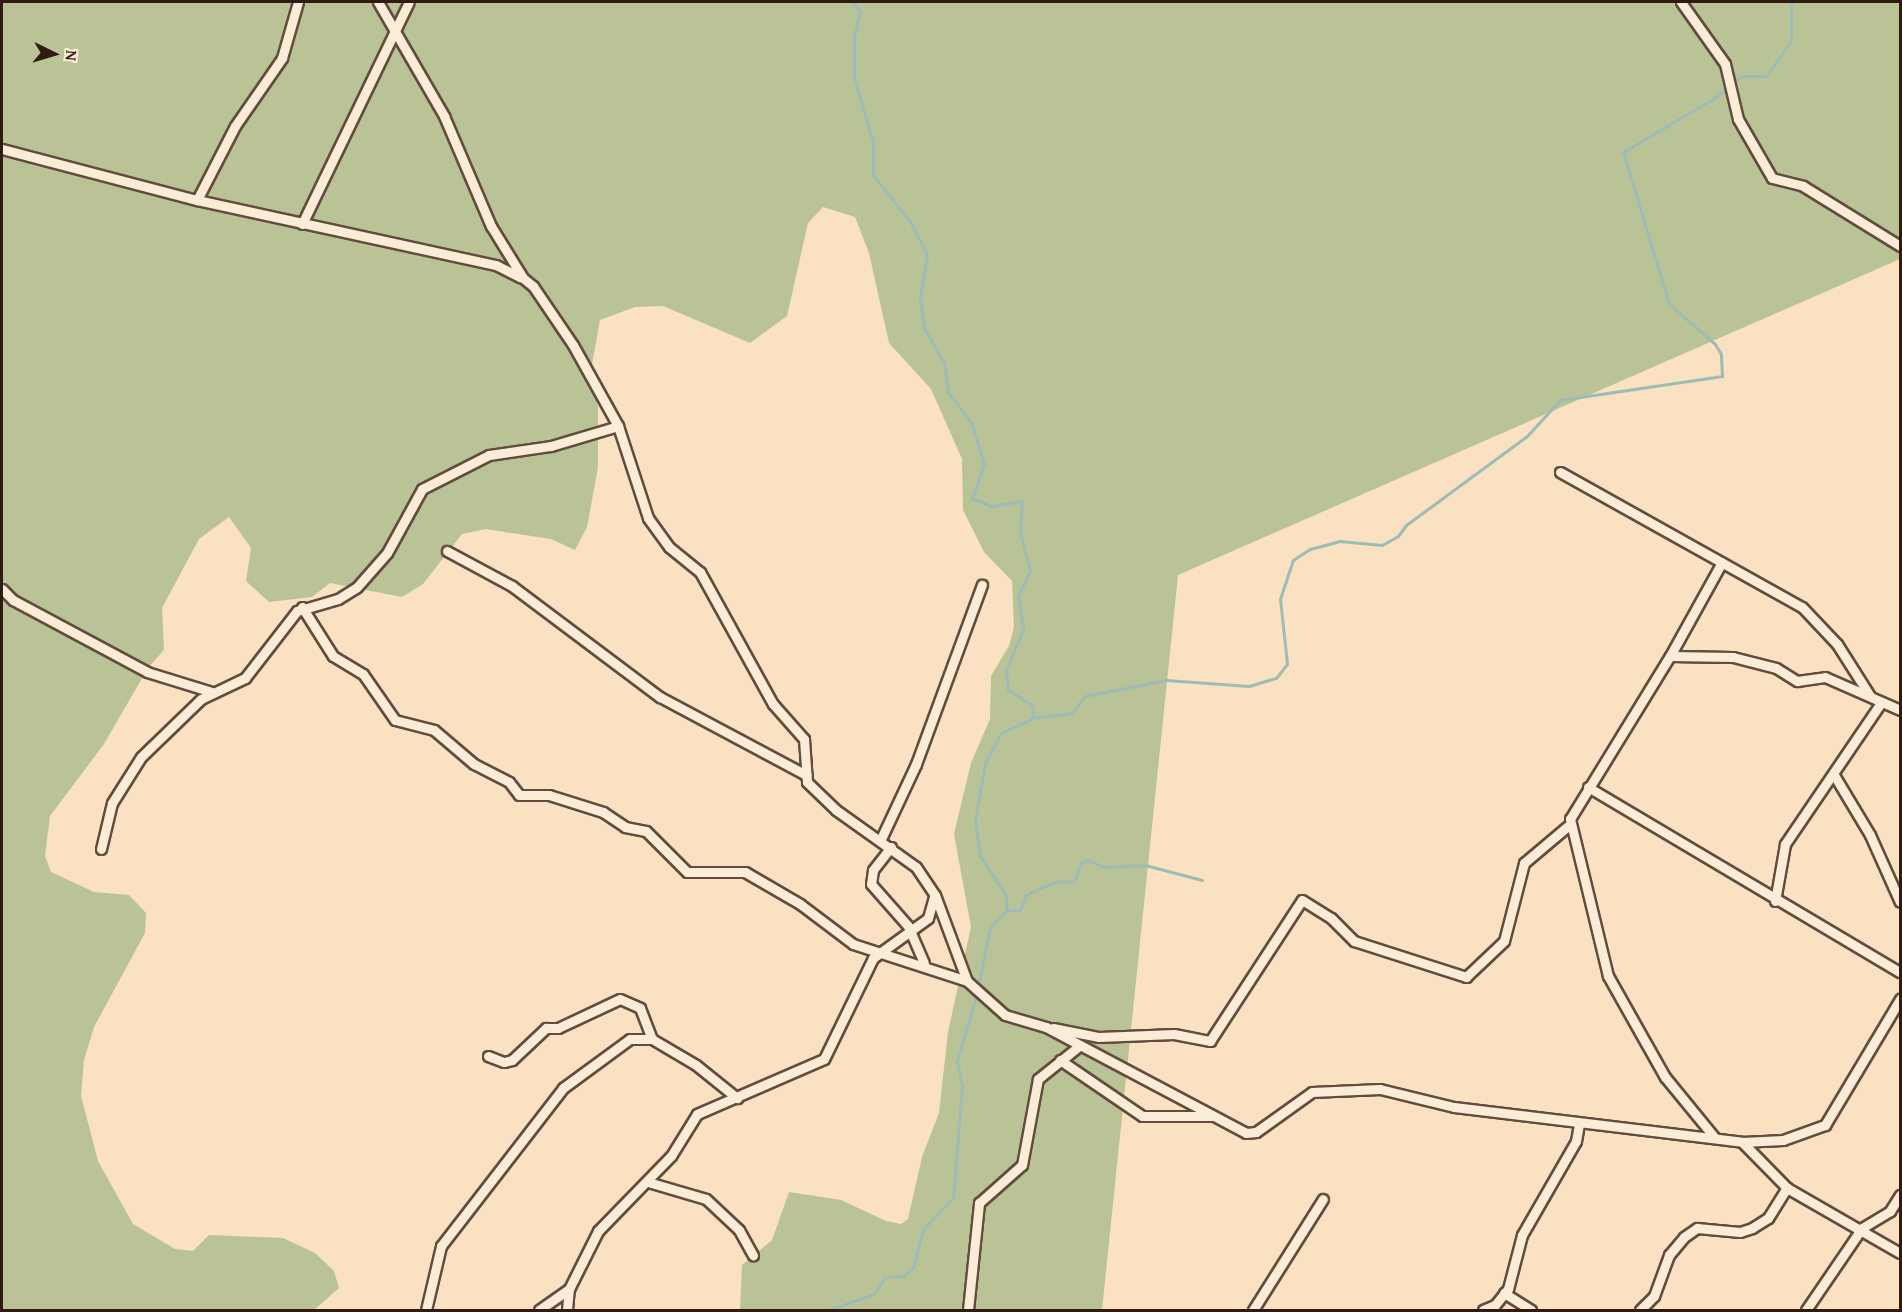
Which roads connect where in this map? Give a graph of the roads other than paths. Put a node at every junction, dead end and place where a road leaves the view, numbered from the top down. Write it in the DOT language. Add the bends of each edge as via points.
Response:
graph roads {
  1 [pos="298,2"];
  2 [pos="378,2"];
  3 [pos="409,2"];
  4 [pos="1681,2"];
  5 [pos="396,33"];
  6 [pos="2,149"];
  7 [pos="197,200"];
  8 [pos="302,224"];
  9 [pos="1900,246"];
  10 [pos="523,278"];
  11 [pos="618,426"];
  12 [pos="1560,472"];
  13 [pos="447,551"];
  14 [pos="1722,562"];
  15 [pos="982,585"];
  16 [pos="2,589"];
  17 [pos="302,607"];
  18 [pos="1670,656"];
  19 [pos="212,692"];
  20 [pos="1876,702"];
  21 [pos="1900,710"];
  22 [pos="806,775"];
  23 [pos="1834,775"];
  24 [pos="1588,788"];
  25 [pos="1568,826"];
  26 [pos="880,841"];
  27 [pos="891,847"];
  28 [pos="101,849"];
  29 [pos="934,895"];
  30 [pos="1775,901"];
  31 [pos="1900,902"];
  32 [pos="911,932"];
  33 [pos="876,953"];
  34 [pos="924,963"];
  35 [pos="1899,968"];
  36 [pos="967,981"];
  37 [pos="1900,999"];
  38 [pos="1046,1027"];
  39 [pos="652,1039"];
  40 [pos="1079,1046"];
  41 [pos="488,1056"];
  42 [pos="1060,1060"];
  43 [pos="737,1098"];
  44 [pos="1213,1116"];
  45 [pos="1579,1124"];
  46 [pos="1716,1139"];
  47 [pos="1742,1142"];
  48 [pos="648,1182"];
  49 [pos="1787,1188"];
  50 [pos="1900,1195"];
  51 [pos="1323,1199"];
  52 [pos="1862,1228"];
  53 [pos="1900,1253"];
  54 [pos="753,1255"];
  55 [pos="569,1290"];
  56 [pos="1504,1293"];
  57 [pos="426,1311"];
  58 [pos="539,1311"];
  59 [pos="567,1311"];
  60 [pos="968,1311"];
  61 [pos="1253,1311"];
  62 [pos="1483,1311"];
  63 [pos="1531,1311"];
  64 [pos="1640,1311"];
  65 [pos="1806,1311"];
  1 -- 7 [label="street" via="278,65 235,126"];
  2 -- 5 [label="street"];
  3 -- 5 [label="street"];
  4 -- 9 [label="street" via="1725,64 1738,119 1772,178 1803,186"];
  5 -- 8 [label="street"];
  5 -- 10 [label="street" via="444,116 491,226"];
  6 -- 7 [label="street"];
  7 -- 8 [label="street"];
  8 -- 10 [label="street" via="495,265"];
  10 -- 11 [label="street" via="558,322"];
  11 -- 17 [label="street" via="551,446 489,455 428,485 410,503 387,553 357,587 339,599"];
  11 -- 22 [label="street" via="648,518 669,547 700,572 773,704 804,739 808,754"];
  12 -- 14 [label="street"];
  13 -- 22 [label="street" via="512,586 660,697"];
  14 -- 18 [label="street"];
  14 -- 20 [label="street" via="1809,613 1850,660"];
  15 -- 26 [label="street" via="916,764"];
  16 -- 19 [label="street" via="13,600 147,672"];
  17 -- 19 [label="street" via="276,633 266,657 245,678"];
  17 -- 33 [label="street" via="333,656 363,674 395,720 434,730 474,764 509,783 519,795 549,795 646,831 687,872 745,872 809,910 844,939"];
  18 -- 20 [label="street" via="1733,657 1783,670 1797,681 1825,677"];
  18 -- 24 [label="street"];
  19 -- 28 [label="street" via="167,728 141,757 112,803"];
  20 -- 21 [label="street"];
  20 -- 23 [label="street"];
  22 -- 26 [label="street" via="815,792"];
  23 -- 30 [label="street" via="1785,844"];
  23 -- 31 [label="street" via="1870,835"];
  24 -- 25 [label="street"];
  24 -- 30 [label="street"];
  25 -- 38 [label="street" via="1524,863 1504,941 1466,977 1354,941 1331,918 1302,900 1210,1041 1174,1034 1099,1037"];
  25 -- 46 [label="street" via="1584,868 1608,976 1665,1077"];
  26 -- 27 [label="street"];
  27 -- 29 [label="street" via="916,867"];
  27 -- 32 [label="street" via="873,870 871,884"];
  29 -- 32 [label="street" via="928,918"];
  29 -- 36 [label="street"];
  30 -- 35 [label="street"];
  32 -- 33 [label="street"];
  32 -- 34 [label="street"];
  33 -- 34 [label="street"];
  33 -- 43 [label="street" via="824,1059"];
  34 -- 36 [label="street"];
  36 -- 38 [label="street" via="1005,1015"];
  37 -- 47 [label="street" via="1825,1125 1784,1140"];
  38 -- 40 [label="street"];
  39 -- 41 [label="street" via="640,1008 620,999 558,1028 546,1028 512,1060 504,1062"];
  39 -- 43 [label="street" via="696,1065"];
  39 -- 57 [label="street" via="630,1039 563,1088 441,1246"];
  40 -- 42 [label="street"];
  40 -- 44 [label="street"];
  42 -- 44 [label="street" via="1142,1116"];
  42 -- 60 [label="street" via="1038,1079 1033,1090 1022,1165 1011,1179 981,1198 976,1209"];
  43 -- 48 [label="street" via="697,1114"];
  44 -- 45 [label="street" via="1251,1133 1312,1092 1380,1089 1454,1107"];
  45 -- 46 [label="street"];
  45 -- 56 [label="street" via="1576,1142 1522,1235 1513,1280"];
  46 -- 47 [label="street"];
  47 -- 49 [label="street"];
  48 -- 54 [label="street" via="706,1199 739,1230"];
  48 -- 55 [label="street" via="598,1231"];
  49 -- 52 [label="street"];
  49 -- 64 [label="street" via="1768,1218 1752,1228 1740,1232 1697,1228 1684,1237 1669,1255 1653,1296"];
  50 -- 52 [label="street" via="1890,1211"];
  51 -- 61 [label="street"];
  52 -- 53 [label="street"];
  52 -- 65 [label="street"];
  55 -- 58 [label="street"];
  55 -- 59 [label="street"];
  56 -- 62 [label="street"];
  56 -- 63 [label="street"];
}
